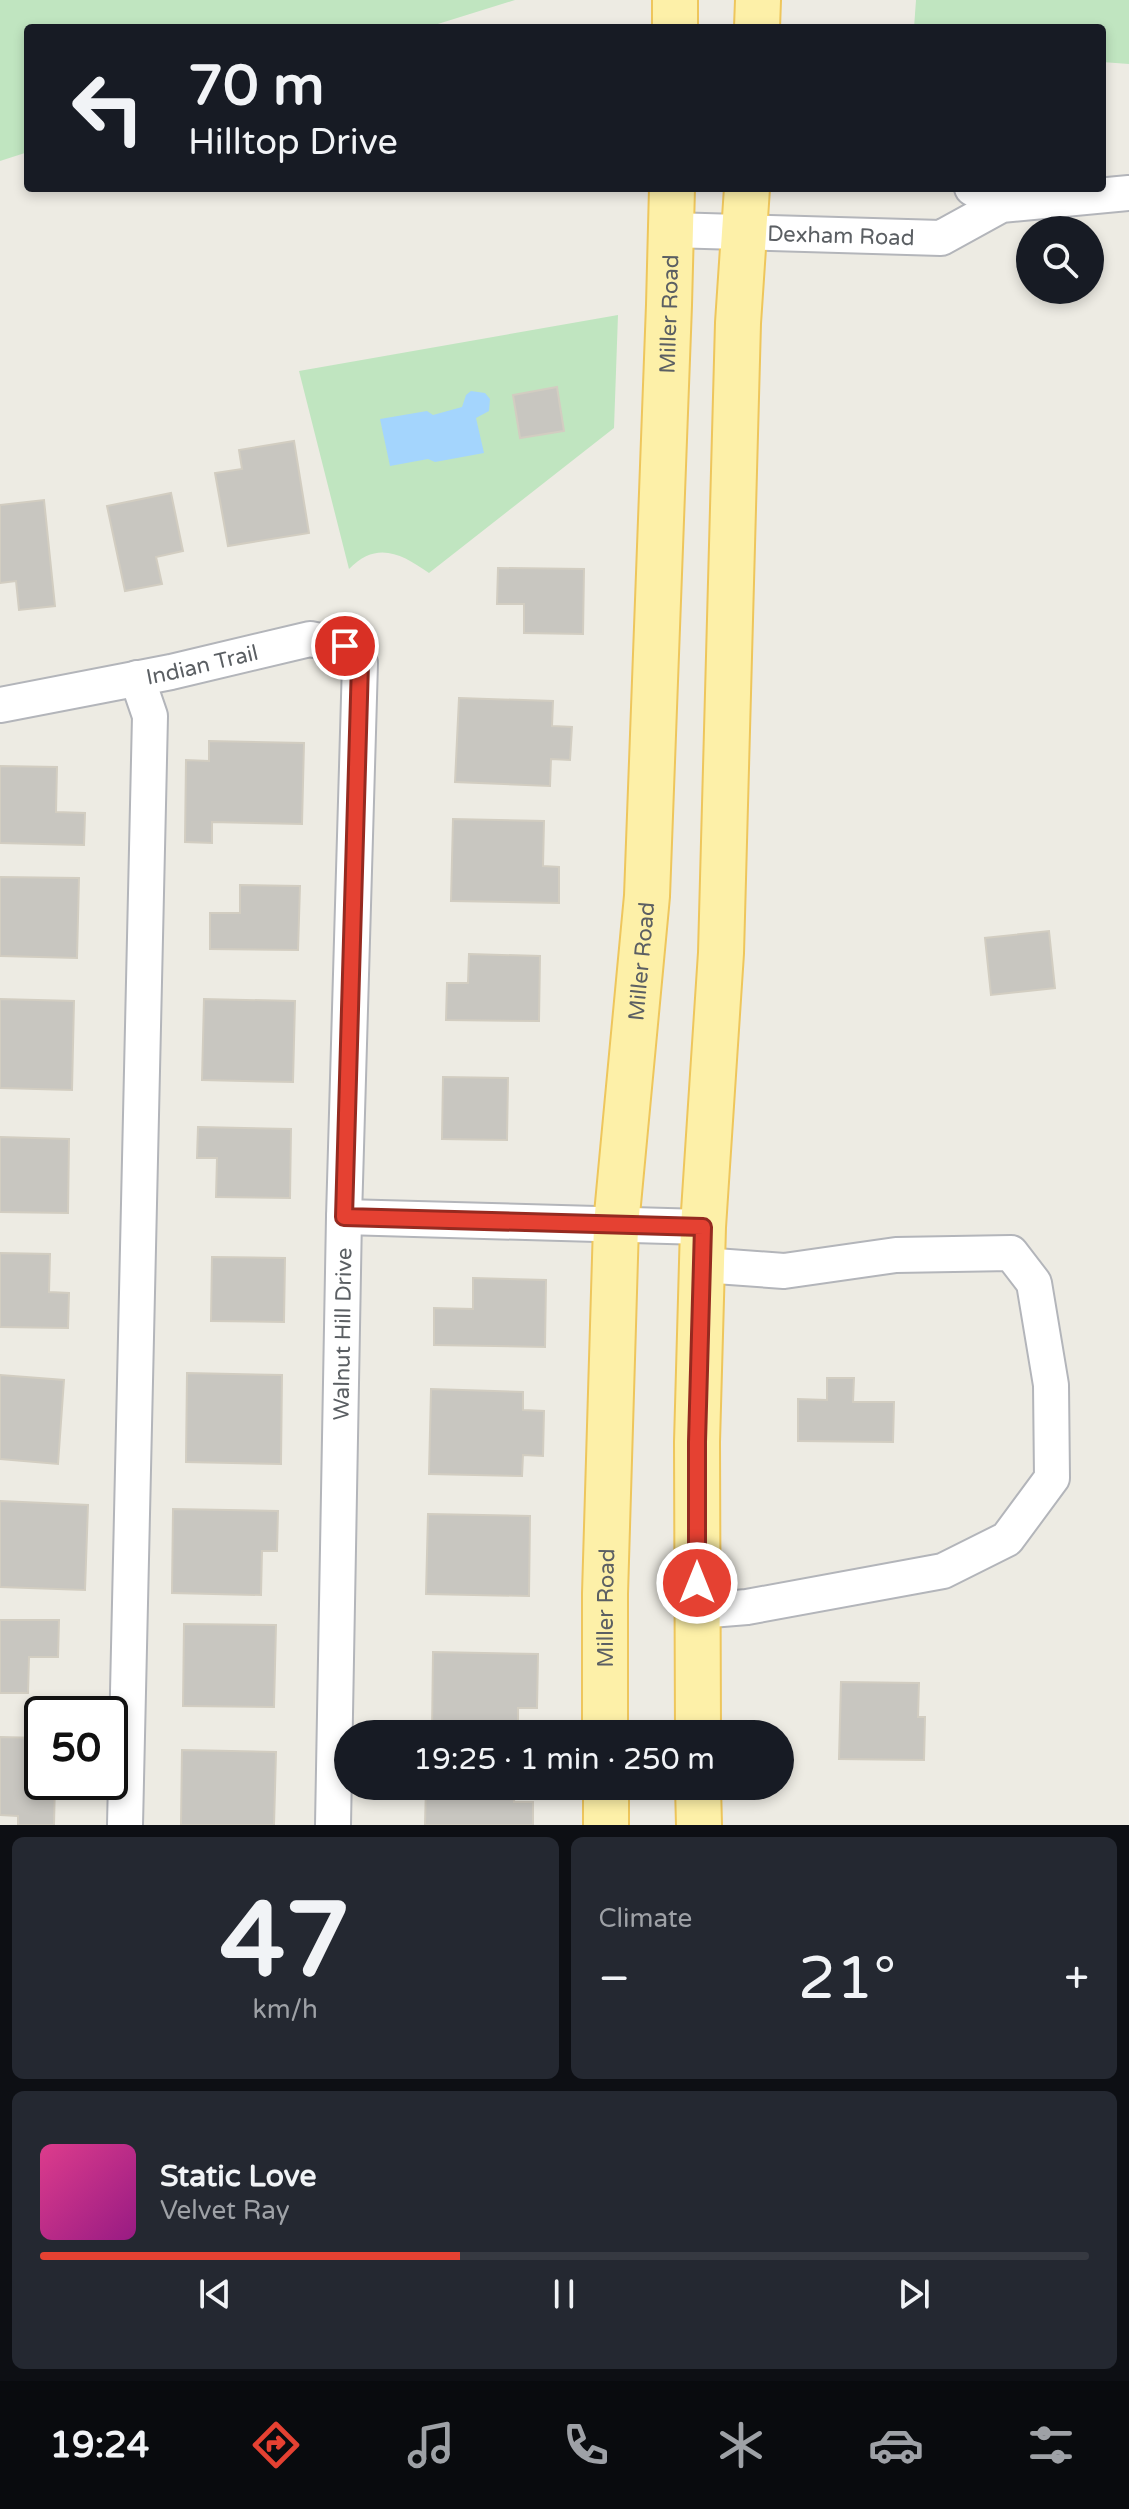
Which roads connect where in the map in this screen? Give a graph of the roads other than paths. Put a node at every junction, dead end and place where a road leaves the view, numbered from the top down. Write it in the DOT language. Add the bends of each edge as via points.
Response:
graph roads {
  1 [pos="675,0"];
  2 [pos="758,0"];
  3 [pos="675,24"];
  4 [pos="757,24"];
  5 [pos="747,192"];
  6 [pos="979,192"];
  7 [pos="1129,193"];
  8 [pos="1001,205"];
  9 [pos="671,209"];
  10 [pos="744,234"];
  11 [pos="137,678"];
  12 [pos="359,699"];
  13 [pos="0,705"];
  14 [pos="344,1217"];
  15 [pos="616,1225"];
  16 [pos="703,1246"];
  17 [pos="698,1611"];
  18 [pos="605,1720"];
  19 [pos="698,1720"];
  20 [pos="606,1800"];
  21 [pos="698,1800"];
  22 [pos="125,1825"];
  23 [pos="333,1825"];
  24 [pos="606,1825"];
  25 [pos="699,1825"];
  1 -- 3 [label="main road"];
  2 -- 4 [label="main road"];
  5 -- 10 [label="main road"];
  6 -- 8 [label="street"];
  7 -- 8 [label="street, Dexham Road"];
  8 -- 10 [label="street, Dexham Road" via="941,238"];
  9 -- 10 [label="street, Dexham Road"];
  9 -- 15 [label="main road, Miller Road" via="647,896"];
  10 -- 16 [label="main road" via="721,953"];
  11 -- 12 [label="street, Indian Trail" via="310,639 345,646 360,663"];
  11 -- 13 [label="street, Indian Trail"];
  11 -- 22 [label="street" via="150,716"];
  12 -- 14 [label="street, Walnut Hill Drive"];
  14 -- 15 [label="street"];
  14 -- 23 [label="street, Walnut Hill Drive"];
  15 -- 16 [label="street"];
  15 -- 18 [label="main road, Miller Road"];
  16 -- 17 [label="main road"];
  16 -- 17 [label="street" via="784,1271 896,1255 1011,1253 1034,1283 1051,1385 1052,1478 1007,1539 943,1571"];
  17 -- 19 [label="main road"];
  20 -- 24 [label="main road"];
  21 -- 25 [label="main road"];
}
